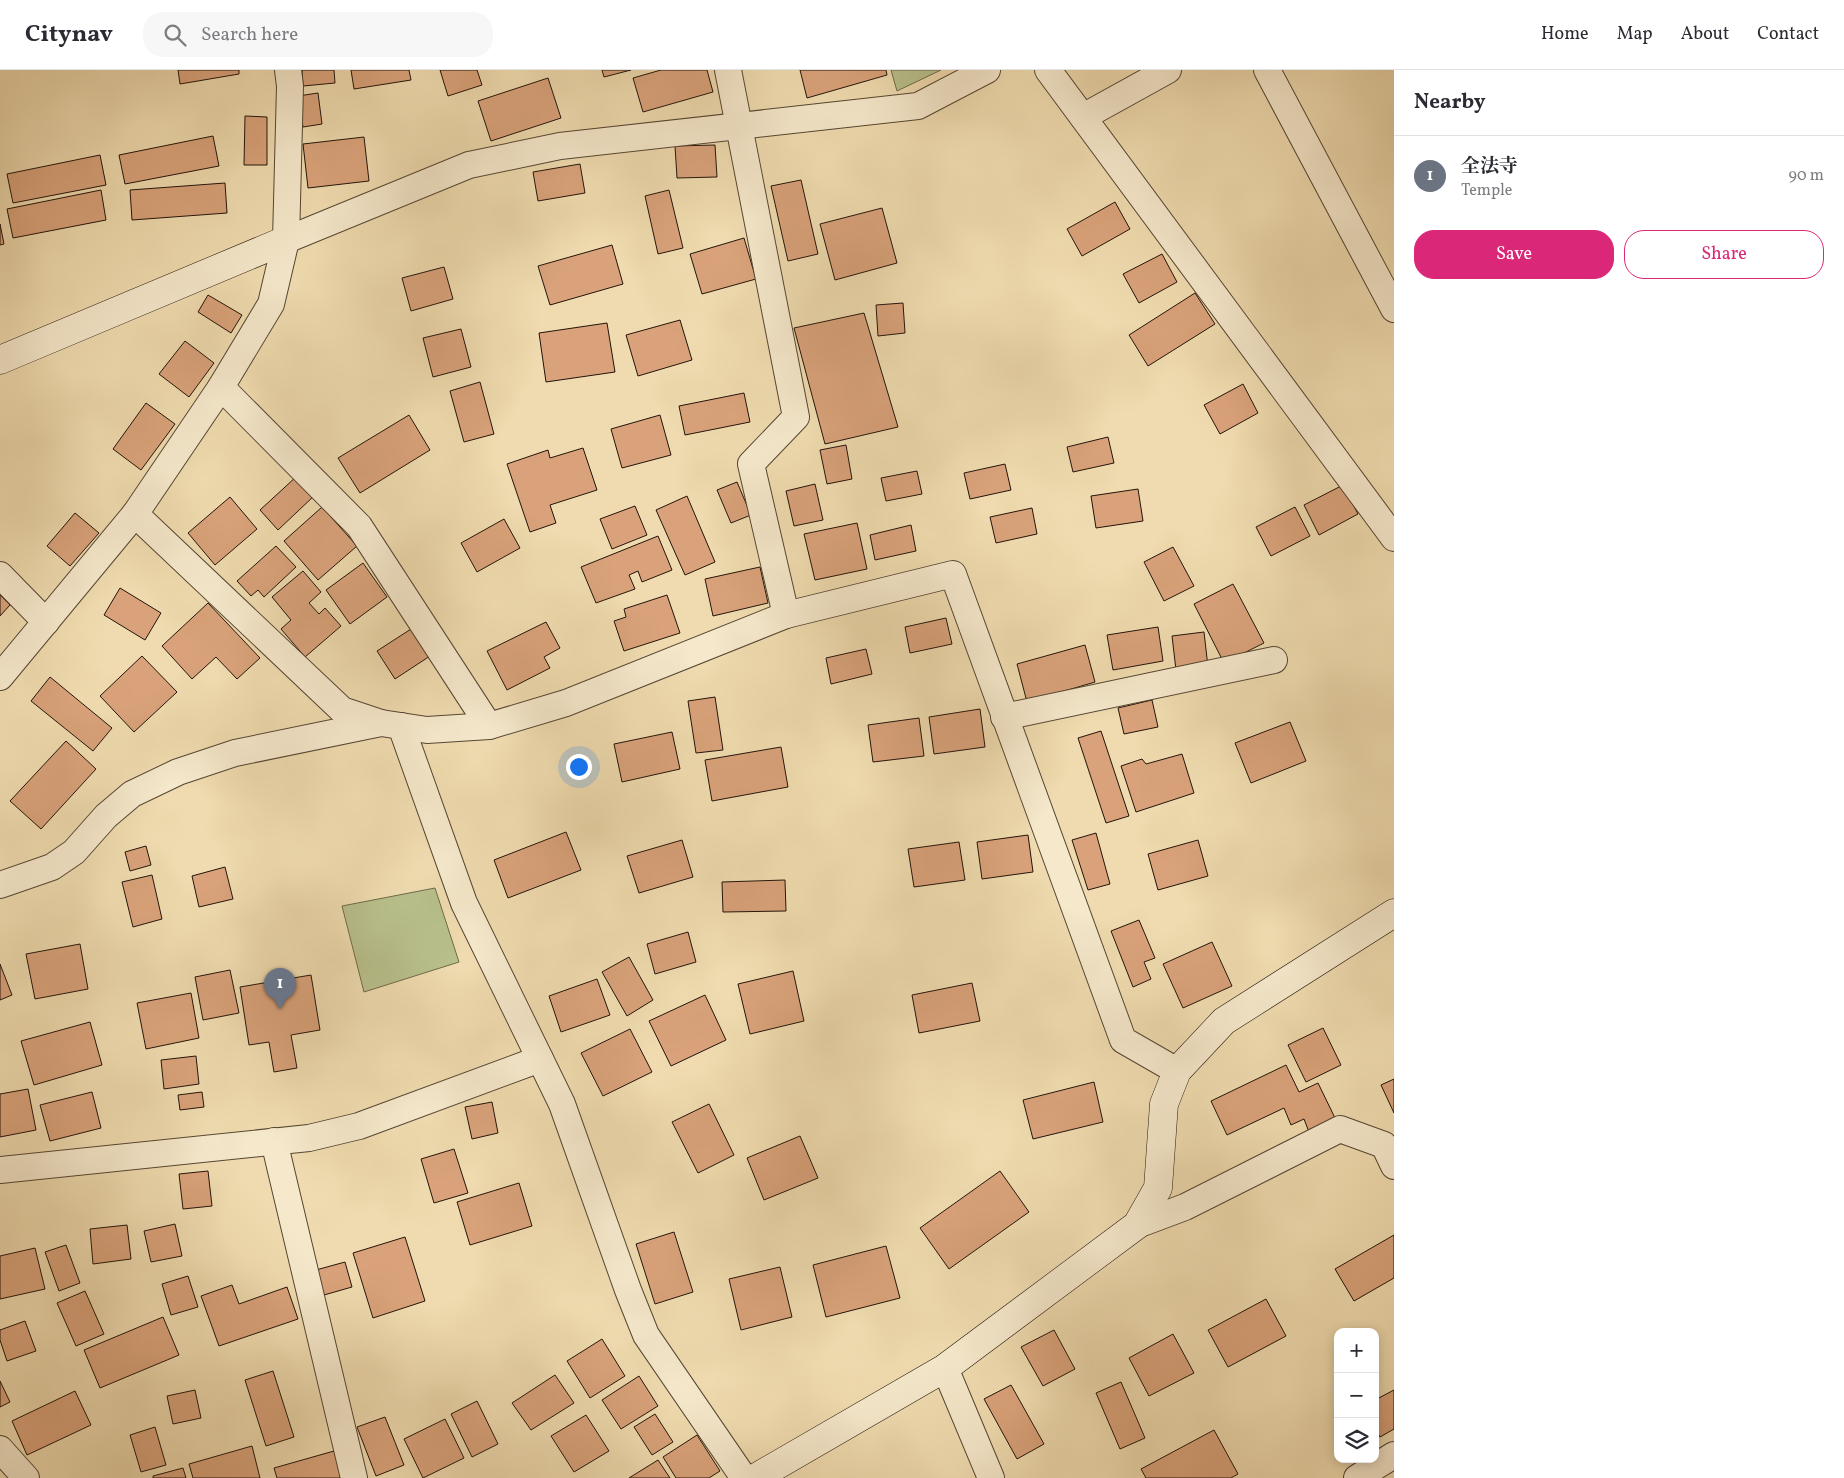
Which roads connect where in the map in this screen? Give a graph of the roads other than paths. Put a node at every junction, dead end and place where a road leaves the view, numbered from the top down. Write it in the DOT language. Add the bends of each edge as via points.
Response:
graph roads {
  1 [pos="288,70"];
  2 [pos="728,70"];
  3 [pos="988,70"];
  4 [pos="1048,70"];
  5 [pos="1168,70"];
  6 [pos="1267,70"];
  7 [pos="1084,117"];
  8 [pos="739,126"];
  9 [pos="286,240"];
  10 [pos="1394,309"];
  11 [pos="0,360"];
  12 [pos="221,387"];
  13 [pos="135,514"];
  14 [pos="1394,538"];
  15 [pos="0,575"];
  16 [pos="786,615"];
  17 [pos="46,622"];
  18 [pos="1274,660"];
  19 [pos="0,676"];
  20 [pos="1004,717"];
  21 [pos="391,725"];
  22 [pos="489,726"];
  23 [pos="0,885"];
  24 [pos="1394,913"];
  25 [pos="540,1060"];
  26 [pos="1177,1071"];
  27 [pos="274,1141"];
  28 [pos="1394,1166"];
  29 [pos="0,1170"];
  30 [pos="1137,1225"];
  31 [pos="945,1368"];
  32 [pos="0,1449"];
  33 [pos="1394,1455"];
  34 [pos="26,1478"];
  35 [pos="354,1478"];
  36 [pos="744,1478"];
  37 [pos="755,1478"];
  38 [pos="991,1478"];
  39 [pos="1358,1478"];
  1 -- 9 [label="street"];
  2 -- 8 [label="street"];
  3 -- 8 [label="street" via="918,106"];
  4 -- 7 [label="street"];
  5 -- 7 [label="street"];
  6 -- 10 [label="street"];
  7 -- 14 [label="street"];
  8 -- 9 [label="street" via="560,146 469,165"];
  8 -- 16 [label="street" via="796,417 751,464"];
  9 -- 11 [label="street"];
  9 -- 12 [label="street" via="271,304"];
  12 -- 13 [label="street"];
  12 -- 22 [label="street" via="359,526"];
  13 -- 17 [label="street"];
  13 -- 21 [label="street" via="342,710"];
  15 -- 17 [label="street"];
  16 -- 20 [label="street" via="953,574"];
  16 -- 22 [label="street" via="566,703"];
  17 -- 19 [label="street"];
  18 -- 20 [label="street"];
  20 -- 26 [label="street" via="1122,1040"];
  21 -- 22 [label="street" via="427,730"];
  21 -- 23 [label="street" via="235,753 178,772 132,794 106,816 74,852 52,867"];
  21 -- 25 [label="street" via="464,903"];
  24 -- 26 [label="street" via="1224,1021"];
  25 -- 27 [label="street" via="359,1126 309,1138"];
  25 -- 36 [label="street" via="579,1148 646,1335"];
  26 -- 30 [label="street" via="1164,1104 1158,1188"];
  27 -- 29 [label="street"];
  27 -- 35 [label="street"];
  28 -- 30 [label="street" via="1384,1145 1340,1129 1185,1207"];
  30 -- 31 [label="street"];
  31 -- 37 [label="street"];
  31 -- 38 [label="street"];
  32 -- 34 [label="street"];
  33 -- 39 [label="street"];
}
